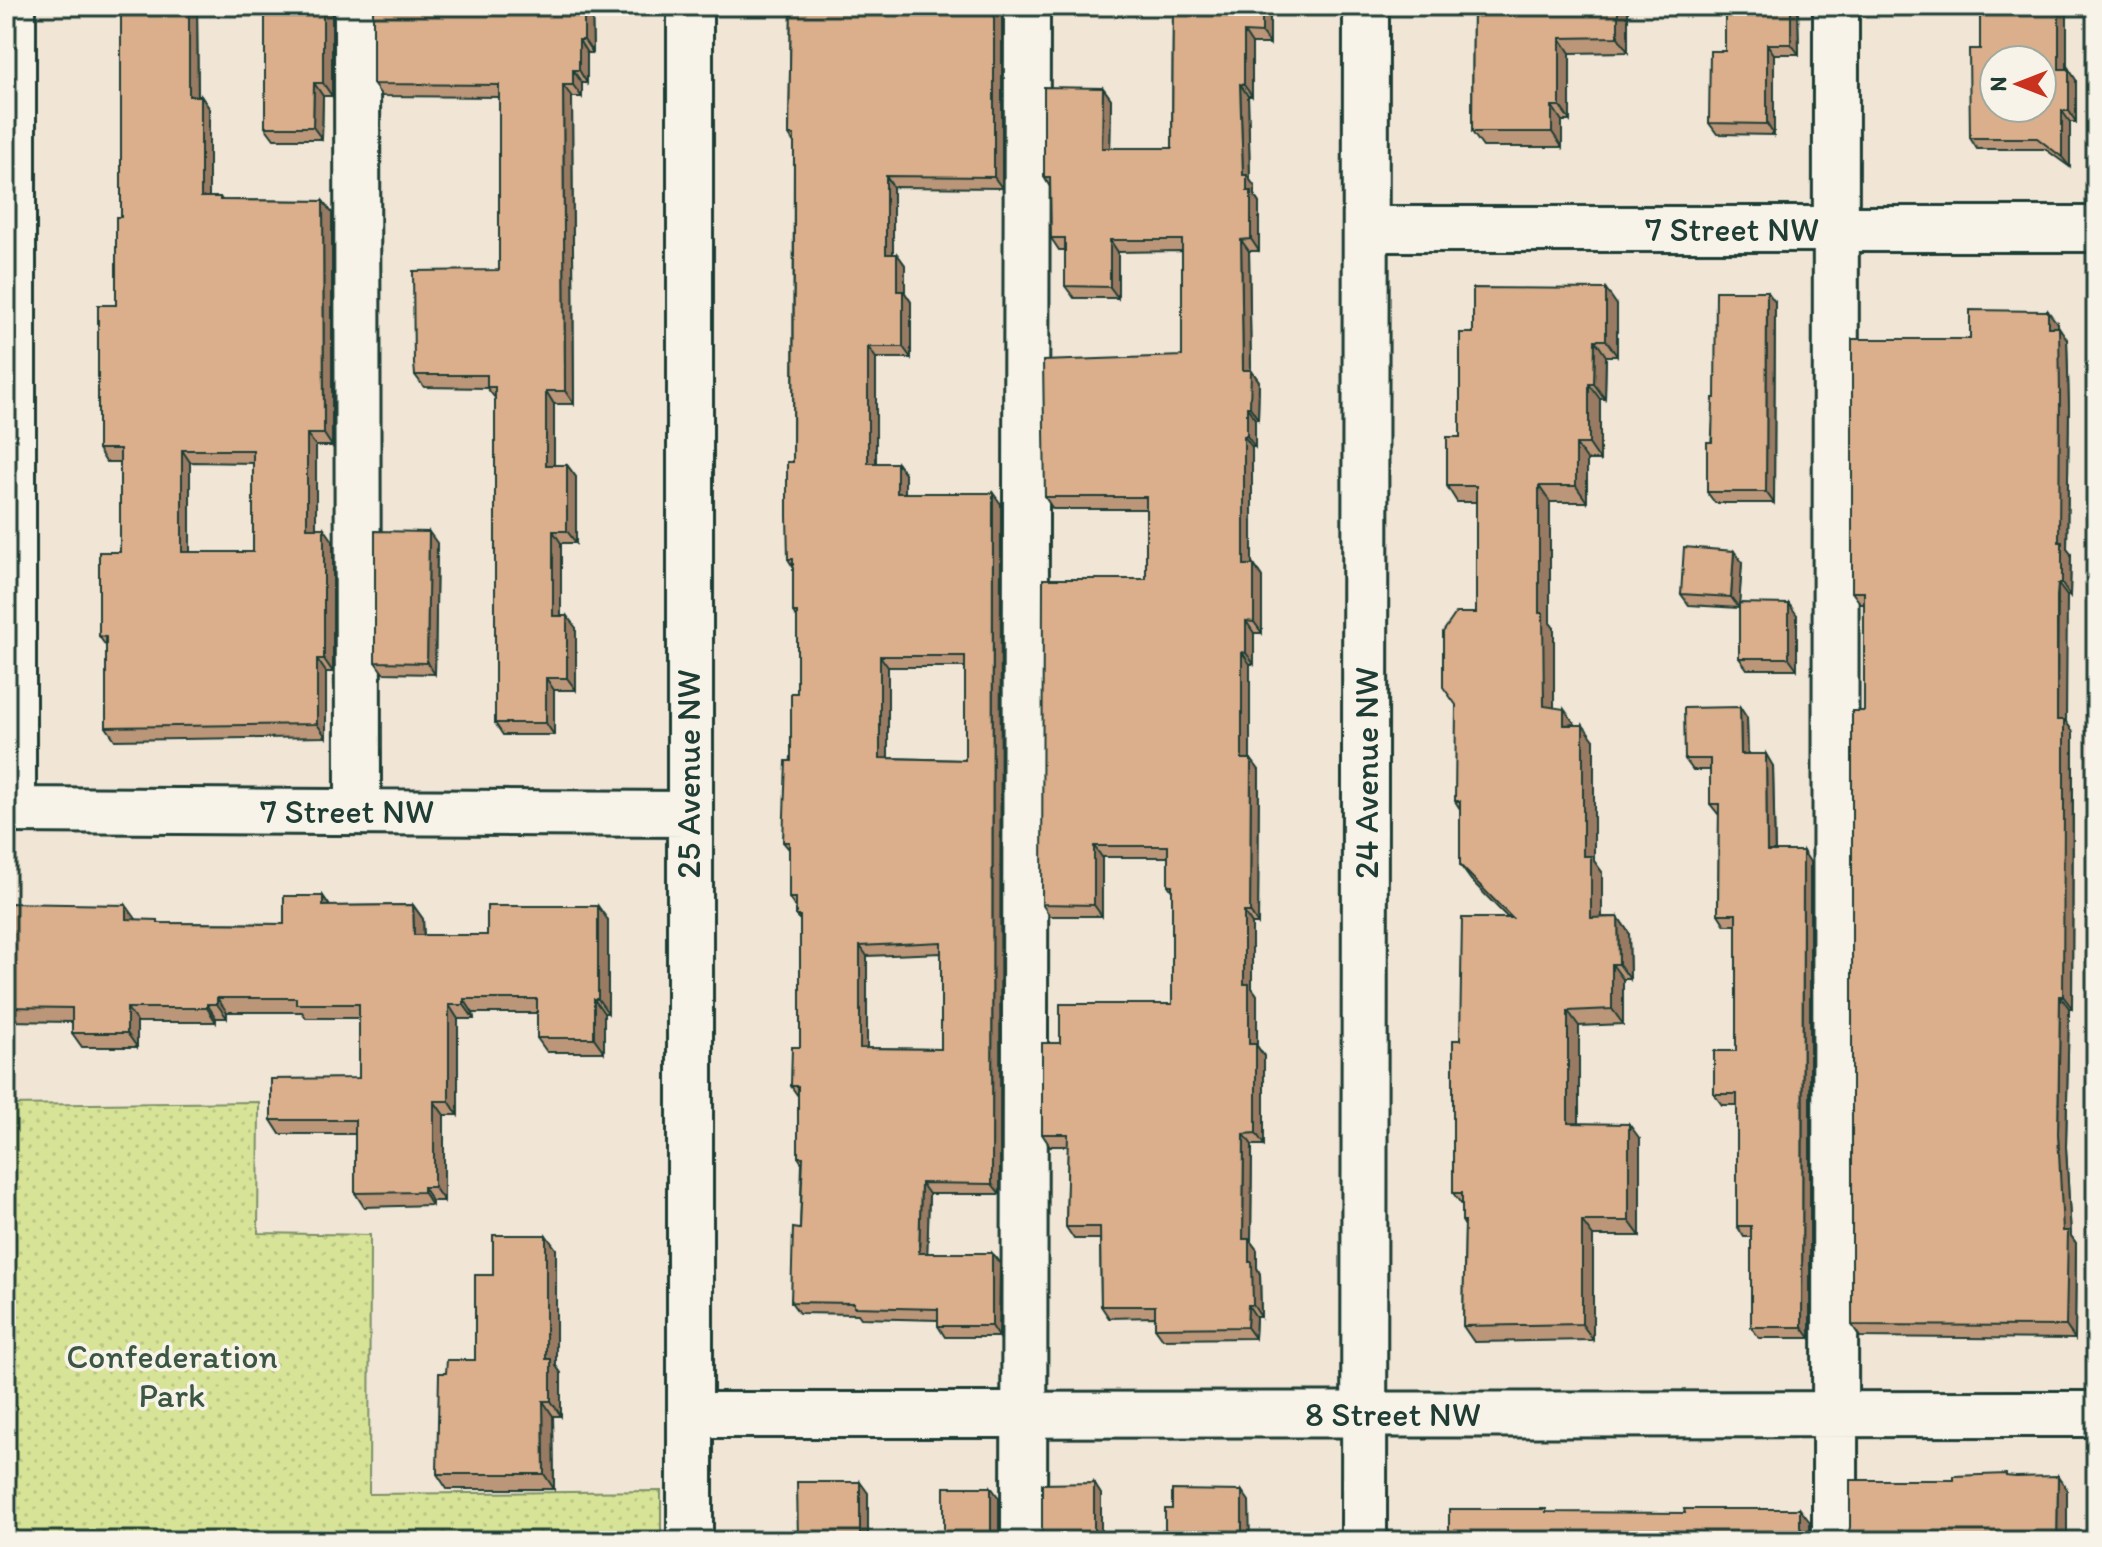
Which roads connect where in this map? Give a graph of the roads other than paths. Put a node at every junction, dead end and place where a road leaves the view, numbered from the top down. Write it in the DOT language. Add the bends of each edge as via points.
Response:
graph roads {
  1 [pos="13,6"];
  2 [pos="357,6"];
  3 [pos="690,6"];
  4 [pos="1027,6"];
  5 [pos="1366,6"];
  6 [pos="1836,6"];
  7 [pos="1367,229"];
  8 [pos="1836,229"];
  9 [pos="2096,229"];
  10 [pos="9,450"];
  11 [pos="9,810"];
  12 [pos="358,811"];
  13 [pos="688,814"];
  14 [pos="1364,1414"];
  15 [pos="1834,1414"];
  16 [pos="2096,1414"];
  17 [pos="690,1415"];
  18 [pos="1023,1416"];
  19 [pos="690,1541"];
  20 [pos="1024,1541"];
  21 [pos="1364,1541"];
  22 [pos="1835,1541"];
  1 -- 10 [label="street"];
  2 -- 12 [label="street"];
  3 -- 13 [label="street, 25 Avenue NW"];
  4 -- 18 [label="street"];
  5 -- 7 [label="street, 24 Avenue NW"];
  6 -- 8 [label="street"];
  7 -- 8 [label="street, 7 Street NW"];
  7 -- 14 [label="street, 24 Avenue NW"];
  8 -- 9 [label="street, 7 Street NW"];
  8 -- 15 [label="street"];
  10 -- 11 [label="street"];
  11 -- 12 [label="street, 7 Street NW"];
  12 -- 13 [label="street, 7 Street NW"];
  13 -- 17 [label="street, 25 Avenue NW"];
  14 -- 15 [label="street, 8 Street NW"];
  14 -- 18 [label="street, 8 Street NW"];
  14 -- 21 [label="street, 24 Avenue NW"];
  15 -- 16 [label="street, 8 Street NW"];
  15 -- 22 [label="street"];
  17 -- 18 [label="street, 8 Street NW"];
  17 -- 19 [label="street, 25 Avenue NW"];
  18 -- 20 [label="street"];
}
